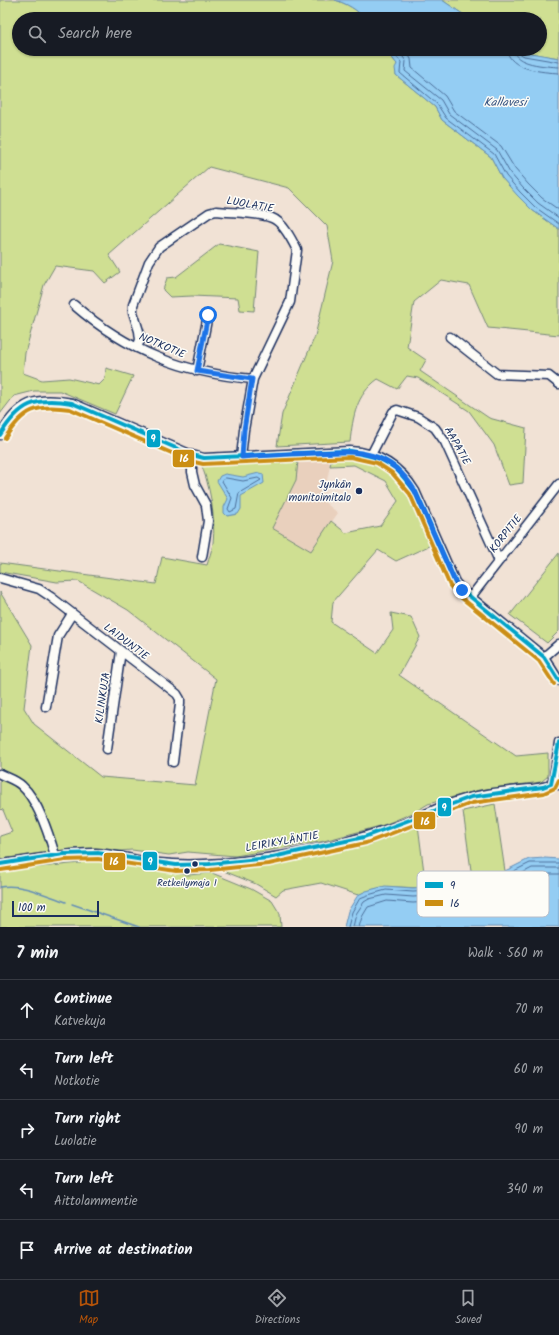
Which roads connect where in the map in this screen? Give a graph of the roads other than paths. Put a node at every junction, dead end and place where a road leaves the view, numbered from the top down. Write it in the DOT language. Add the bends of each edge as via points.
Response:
graph roads {
  1 [pos="74,305"];
  2 [pos="208,315"];
  3 [pos="450,337"];
  4 [pos="137,348"];
  5 [pos="197,371"];
  6 [pos="252,379"];
  7 [pos="559,384"];
  8 [pos="0,436"];
  9 [pos="192,455"];
  10 [pos="371,455"];
  11 [pos="242,457"];
  12 [pos="559,484"];
  13 [pos="202,557"];
  14 [pos="499,561"];
  15 [pos="0,578"];
  16 [pos="470,598"];
  17 [pos="72,614"];
  18 [pos="559,644"];
  19 [pos="121,651"];
  20 [pos="544,657"];
  21 [pos="559,681"];
  22 [pos="46,707"];
  23 [pos="559,743"];
  24 [pos="107,749"];
  25 [pos="173,762"];
  26 [pos="0,774"];
  27 [pos="555,784"];
  28 [pos="55,855"];
  29 [pos="0,864"];
  1 -- 4 [label="street, NOTKOTIE" via="121,340"];
  2 -- 5 [label="street"];
  3 -- 7 [label="street" via="497,374 549,376"];
  4 -- 5 [label="street, NOTKOTIE"];
  4 -- 6 [label="street, LUOLATIE" via="140,340 133,304 149,262 159,247 209,213 216,211 272,218 279,222 297,250 290,302"];
  5 -- 6 [label="street, NOTKOTIE"];
  6 -- 11 [label="street, LUOLATIE"];
  8 -- 9 [label="street" via="17,412 35,401 52,400 72,404"];
  9 -- 11 [label="street" via="204,458"];
  9 -- 13 [label="street" via="195,485 206,505 208,521"];
  10 -- 11 [label="street" via="350,451"];
  10 -- 14 [label="street, AAPATIE" via="393,412 397,410 418,417 435,428 452,456"];
  10 -- 16 [label="street" via="398,469 407,478 455,582"];
  12 -- 14 [label="street, KORPITIE"];
  14 -- 16 [label="street, KORPITIE"];
  15 -- 17 [label="street, LAIDUNTIE" via="39,589"];
  16 -- 20 [label="street"];
  17 -- 19 [label="street, LAIDUNTIE"];
  17 -- 22 [label="street" via="58,636"];
  18 -- 20 [label="street"];
  19 -- 24 [label="street, KILINKUJA"];
  19 -- 25 [label="street, LAIDUNTIE" via="180,699"];
  20 -- 21 [label="street"];
  23 -- 27 [label="street"];
  26 -- 28 [label="street" via="15,780 35,803"];
  27 -- 28 [label="street, LEIRIKYLÄNTIE" via="471,796 364,837 268,858 176,865 98,853"];
  28 -- 29 [label="street, LEIRIKYLÄNTIE"];
}
